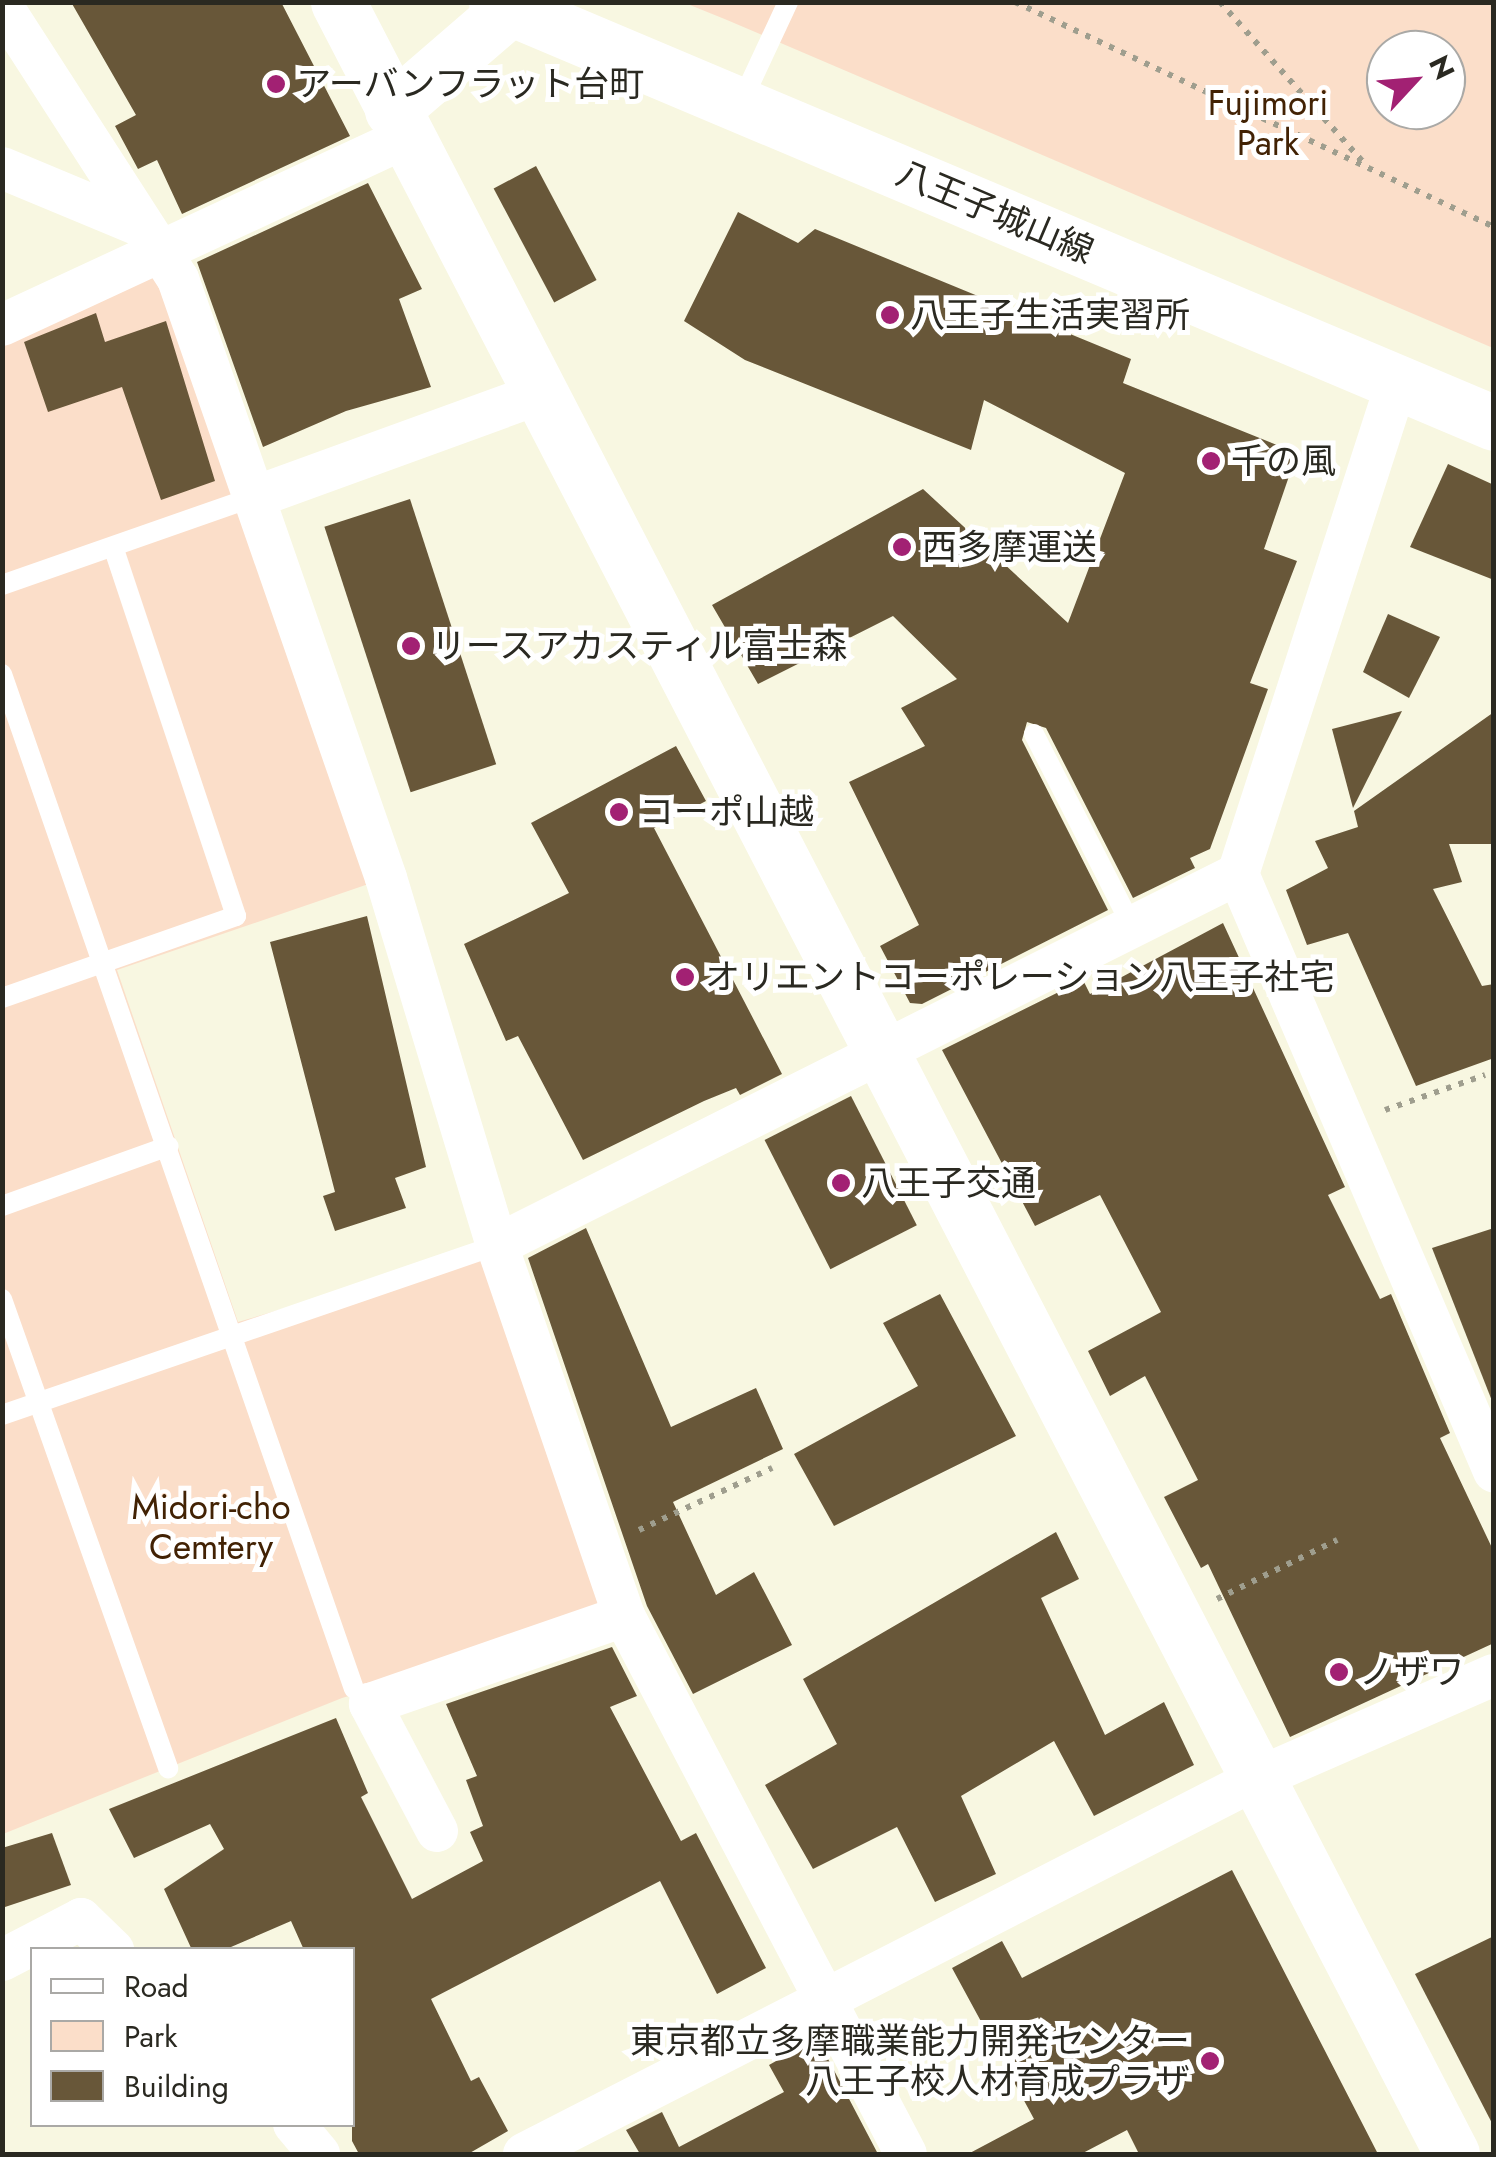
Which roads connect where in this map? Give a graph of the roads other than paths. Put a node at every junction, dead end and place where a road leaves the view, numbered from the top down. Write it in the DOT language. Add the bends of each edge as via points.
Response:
graph roads {
  1 [pos="338,2"];
  2 [pos="788,2"];
  3 [pos="2,6"];
  4 [pos="503,6"];
  5 [pos="740,104"];
  6 [pos="398,124"];
  7 [pos="2,168"];
  8 [pos="151,237"];
  9 [pos="2,325"];
  10 [pos="1397,382"];
  11 [pos="539,394"];
  12 [pos="1494,424"];
  13 [pos="258,496"];
  14 [pos="114,549"];
  15 [pos="2,586"];
  16 [pos="2,674"];
  17 [pos="1034,734"];
  18 [pos="1238,874"];
  19 [pos="1132,926"];
  20 [pos="102,964"];
  21 [pos="2,998"];
  22 [pos="881,1048"];
  23 [pos="169,1146"];
  24 [pos="2,1206"];
  25 [pos="497,1245"];
  26 [pos="2,1299"];
  27 [pos="237,1334"];
  28 [pos="38,1404"];
  29 [pos="2,1415"];
  30 [pos="1494,1471"];
  31 [pos="624,1616"];
  32 [pos="1494,1675"];
  33 [pos="354,1689"];
  34 [pos="168,1769"];
  35 [pos="1258,1778"];
  36 [pos="437,1831"];
  37 [pos="110,1947"];
  38 [pos="2,1960"];
  39 [pos="826,2002"];
  40 [pos="296,2127"];
  41 [pos="319,2154"];
  42 [pos="524,2154"];
  43 [pos="906,2154"];
  44 [pos="1452,2154"];
  1 -- 6 [label="street"];
  2 -- 5 [label="lane"];
  3 -- 8 [label="street"];
  4 -- 5 [label="street, 八王子城山線"];
  4 -- 6 [label="street"];
  5 -- 10 [label="street, 八王子城山線"];
  6 -- 8 [label="street"];
  6 -- 11 [label="street"];
  7 -- 8 [label="street"];
  8 -- 9 [label="street"];
  8 -- 13 [label="street"];
  10 -- 12 [label="street, 八王子城山線"];
  10 -- 18 [label="street"];
  11 -- 13 [label="street"];
  11 -- 22 [label="street"];
  13 -- 14 [label="lane"];
  13 -- 25 [label="street" via="398,916"];
  14 -- 15 [label="lane"];
  14 -- 20 [label="lane" via="236,916"];
  16 -- 20 [label="lane"];
  17 -- 19 [label="lane"];
  18 -- 19 [label="street"];
  18 -- 30 [label="street"];
  19 -- 22 [label="street"];
  20 -- 21 [label="lane"];
  20 -- 23 [label="lane"];
  22 -- 25 [label="street"];
  22 -- 35 [label="street"];
  23 -- 24 [label="lane"];
  23 -- 27 [label="lane"];
  25 -- 27 [label="lane"];
  25 -- 31 [label="street"];
  26 -- 28 [label="lane"];
  27 -- 28 [label="lane"];
  27 -- 33 [label="lane"];
  28 -- 29 [label="lane"];
  28 -- 34 [label="lane"];
  31 -- 36 [label="street" via="370,1704"];
  31 -- 39 [label="street"];
  32 -- 35 [label="street"];
  35 -- 39 [label="street"];
  35 -- 44 [label="street"];
  37 -- 38 [label="street" via="82,1919"];
  39 -- 42 [label="street"];
  39 -- 43 [label="street"];
  40 -- 41 [label="street"];
}
